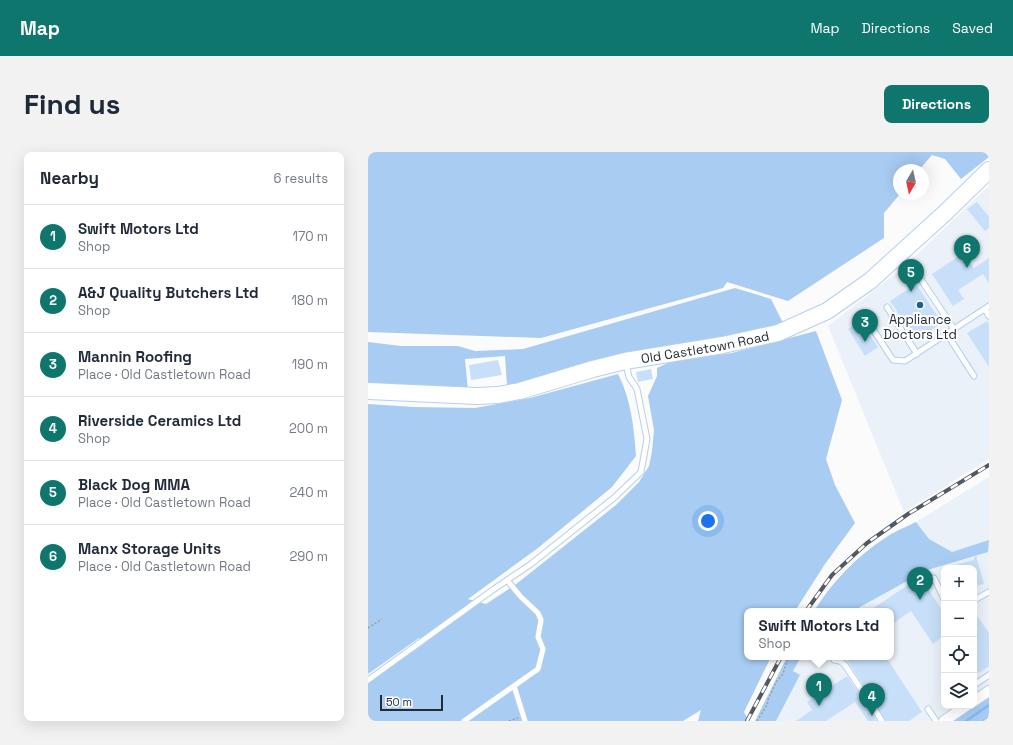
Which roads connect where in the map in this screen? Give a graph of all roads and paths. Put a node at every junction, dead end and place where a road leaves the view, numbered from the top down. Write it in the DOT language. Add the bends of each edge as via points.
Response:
graph roads {
  1 [pos="989,170"];
  2 [pos="922,281"];
  3 [pos="886,307"];
  4 [pos="987,308"];
  5 [pos="989,316"];
  6 [pos="867,320"];
  7 [pos="954,329"];
  8 [pos="947,334"];
  9 [pos="917,354"];
  10 [pos="625,361"];
  11 [pos="974,376"];
  12 [pos="368,392"];
  13 [pos="934,578"];
  14 [pos="507,580"];
  15 [pos="989,592"];
  16 [pos="941,593"];
  17 [pos="977,598"];
  18 [pos="382,619"];
  19 [pos="368,628"];
  20 [pos="787,660"];
  21 [pos="834,660"];
  22 [pos="989,675"];
  23 [pos="368,680"];
  24 [pos="977,683"];
  25 [pos="514,686"];
  26 [pos="928,709"];
  27 [pos="962,709"];
  28 [pos="989,717"];
  29 [pos="464,721"];
  30 [pos="526,721"];
  31 [pos="757,721"];
  32 [pos="882,721"];
  33 [pos="936,721"];
  34 [pos="944,721"];
  35 [pos="984,721"];
  1 -- 10 [label="highway, Old Castletown Road" via="870,281 827,311 778,333"];
  2 -- 7 [label="lane"];
  3 -- 9 [label="lane"];
  4 -- 5 [label="lane"];
  4 -- 7 [label="lane"];
  6 -- 9 [label="lane" via="893,360 905,361"];
  7 -- 8 [label="lane"];
  8 -- 9 [label="lane"];
  8 -- 11 [label="lane"];
  10 -- 12 [label="highway, Old Castletown Road" via="498,395"];
  10 -- 14 [label="lane" via="629,377 637,389 647,439 641,472 531,564"];
  13 -- 16 [label="lane"];
  14 -- 23 [label="lane"];
  14 -- 25 [label="lane" via="520,597 538,613 541,620 538,637 543,650 538,669"];
  15 -- 17 [label="lane"];
  18 -- 19 [label="path"];
  20 -- 31 [label="path" via="783,674 776,682"];
  21 -- 32 [label="lane" via="840,660 845,665"];
  22 -- 24 [label="lane"];
  25 -- 29 [label="lane"];
  25 -- 30 [label="lane"];
  26 -- 33 [label="lane"];
  27 -- 34 [label="street"];
  28 -- 35 [label="path"];
}
